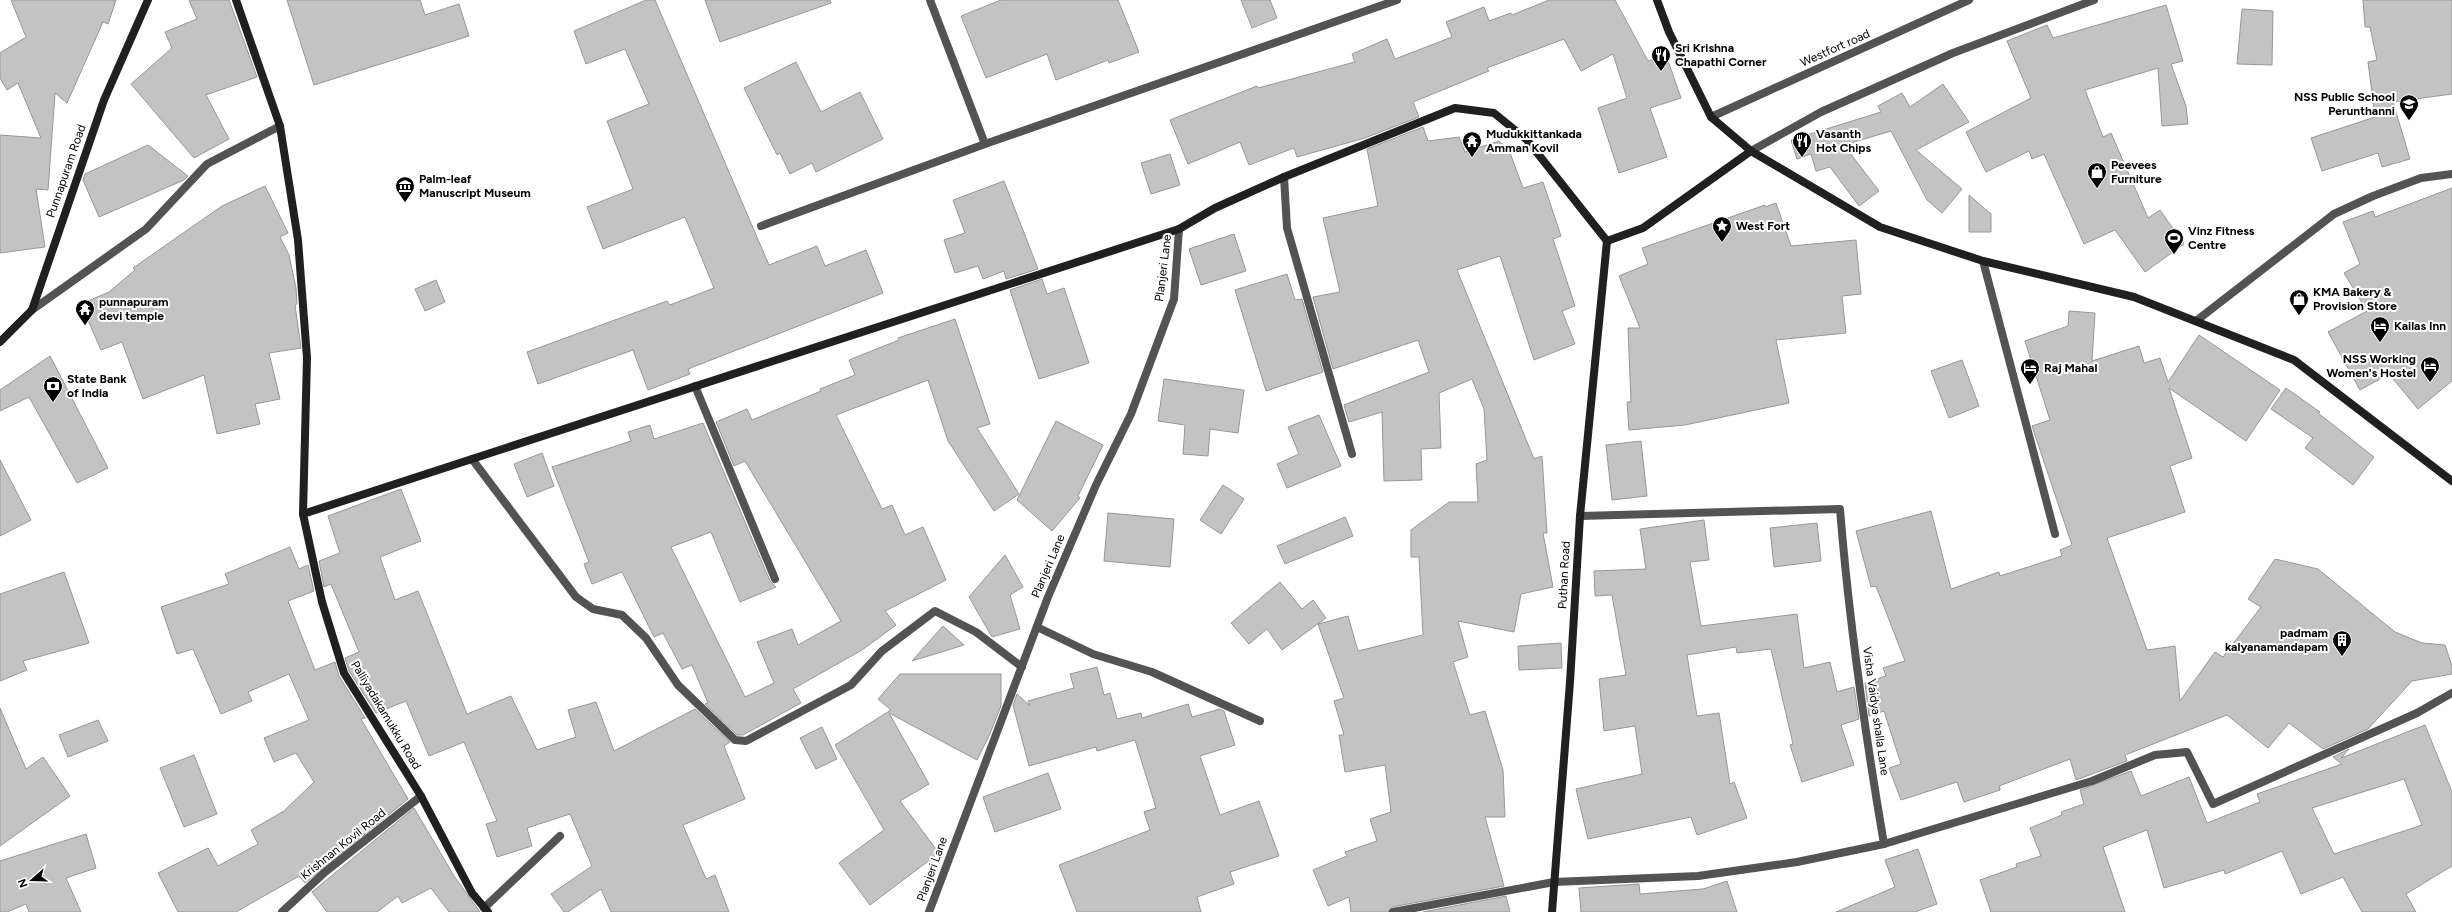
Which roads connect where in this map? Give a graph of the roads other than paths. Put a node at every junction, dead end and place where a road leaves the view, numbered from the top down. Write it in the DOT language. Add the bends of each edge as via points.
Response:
graph roads {
  1 [pos="148,0"];
  2 [pos="236,0"];
  3 [pos="930,0"];
  4 [pos="1397,0"];
  5 [pos="1657,0"];
  6 [pos="1969,0"];
  7 [pos="2094,0"];
  8 [pos="1711,117"];
  9 [pos="280,126"];
  10 [pos="985,144"];
  11 [pos="1751,151"];
  12 [pos="2452,174"];
  13 [pos="1284,177"];
  14 [pos="761,226"];
  15 [pos="1179,229"];
  16 [pos="1607,241"];
  17 [pos="1982,261"];
  18 [pos="32,310"];
  19 [pos="2196,321"];
  20 [pos="0,342"];
  21 [pos="695,386"];
  22 [pos="1352,454"];
  23 [pos="472,459"];
  24 [pos="2452,482"];
  25 [pos="303,514"];
  26 [pos="1580,516"];
  27 [pos="2055,534"];
  28 [pos="775,579"];
  29 [pos="1037,627"];
  30 [pos="1022,667"];
  31 [pos="2452,693"];
  32 [pos="1260,721"];
  33 [pos="421,796"];
  34 [pos="560,836"];
  35 [pos="1884,844"];
  36 [pos="1554,882"];
  37 [pos="486,910"];
  38 [pos="282,912"];
  39 [pos="929,912"];
  40 [pos="1393,912"];
  41 [pos="1552,912"];
  1 -- 18 [label="street, Punnapuram Road" via="104,100"];
  2 -- 9 [label="street, Palliyadakamukku Road"];
  3 -- 10 [label="street"];
  4 -- 10 [label="street"];
  5 -- 8 [label="street" via="1669,32"];
  6 -- 8 [label="street, Westfort road"];
  7 -- 11 [label="street" via="1953,53 1862,93 1821,112"];
  8 -- 11 [label="street"];
  9 -- 18 [label="street" via="208,164 146,229"];
  9 -- 25 [label="street, Palliyadakamukku Road" via="298,240 307,358"];
  10 -- 14 [label="street"];
  11 -- 16 [label="street" via="1643,228"];
  11 -- 17 [label="street" via="1880,227"];
  12 -- 19 [label="street" via="2421,178 2334,214"];
  13 -- 15 [label="street" via="1216,208"];
  13 -- 16 [label="street" via="1455,108 1494,113 1527,140"];
  13 -- 22 [label="street" via="1287,228"];
  15 -- 21 [label="street"];
  15 -- 29 [label="street, Planjeri Lane" via="1174,299 1131,414 1096,485"];
  16 -- 26 [label="street, Puthan Road"];
  17 -- 19 [label="street" via="2134,297"];
  17 -- 27 [label="street"];
  18 -- 20 [label="street, Punnapuram Road"];
  19 -- 24 [label="street" via="2294,360"];
  21 -- 23 [label="street"];
  21 -- 28 [label="street"];
  23 -- 25 [label="street"];
  23 -- 30 [label="street" via="576,597 593,609 622,615 646,638 678,685 735,740 746,741 851,685 882,651 934,612 976,632"];
  25 -- 33 [label="street, Palliyadakamukku Road" via="322,602 344,673"];
  26 -- 35 [label="street, Visha Vaidya shalla Lane" via="1840,509 1844,564 1865,730"];
  26 -- 36 [label="street, Puthan Road"];
  29 -- 30 [label="street, Planjeri Lane"];
  29 -- 32 [label="street" via="1093,654 1152,672"];
  30 -- 39 [label="street, Planjeri Lane"];
  31 -- 35 [label="street" via="2417,713 2213,804 2187,752 2154,755 2092,781"];
  33 -- 37 [label="street, Palliyadakamukku Road" via="472,894"];
  33 -- 38 [label="street, Krishnan Kovil Road" via="325,872"];
  34 -- 37 [label="street"];
  35 -- 36 [label="street" via="1796,862 1698,876"];
  36 -- 40 [label="street"];
  36 -- 41 [label="street, Puthan Road"];
}
